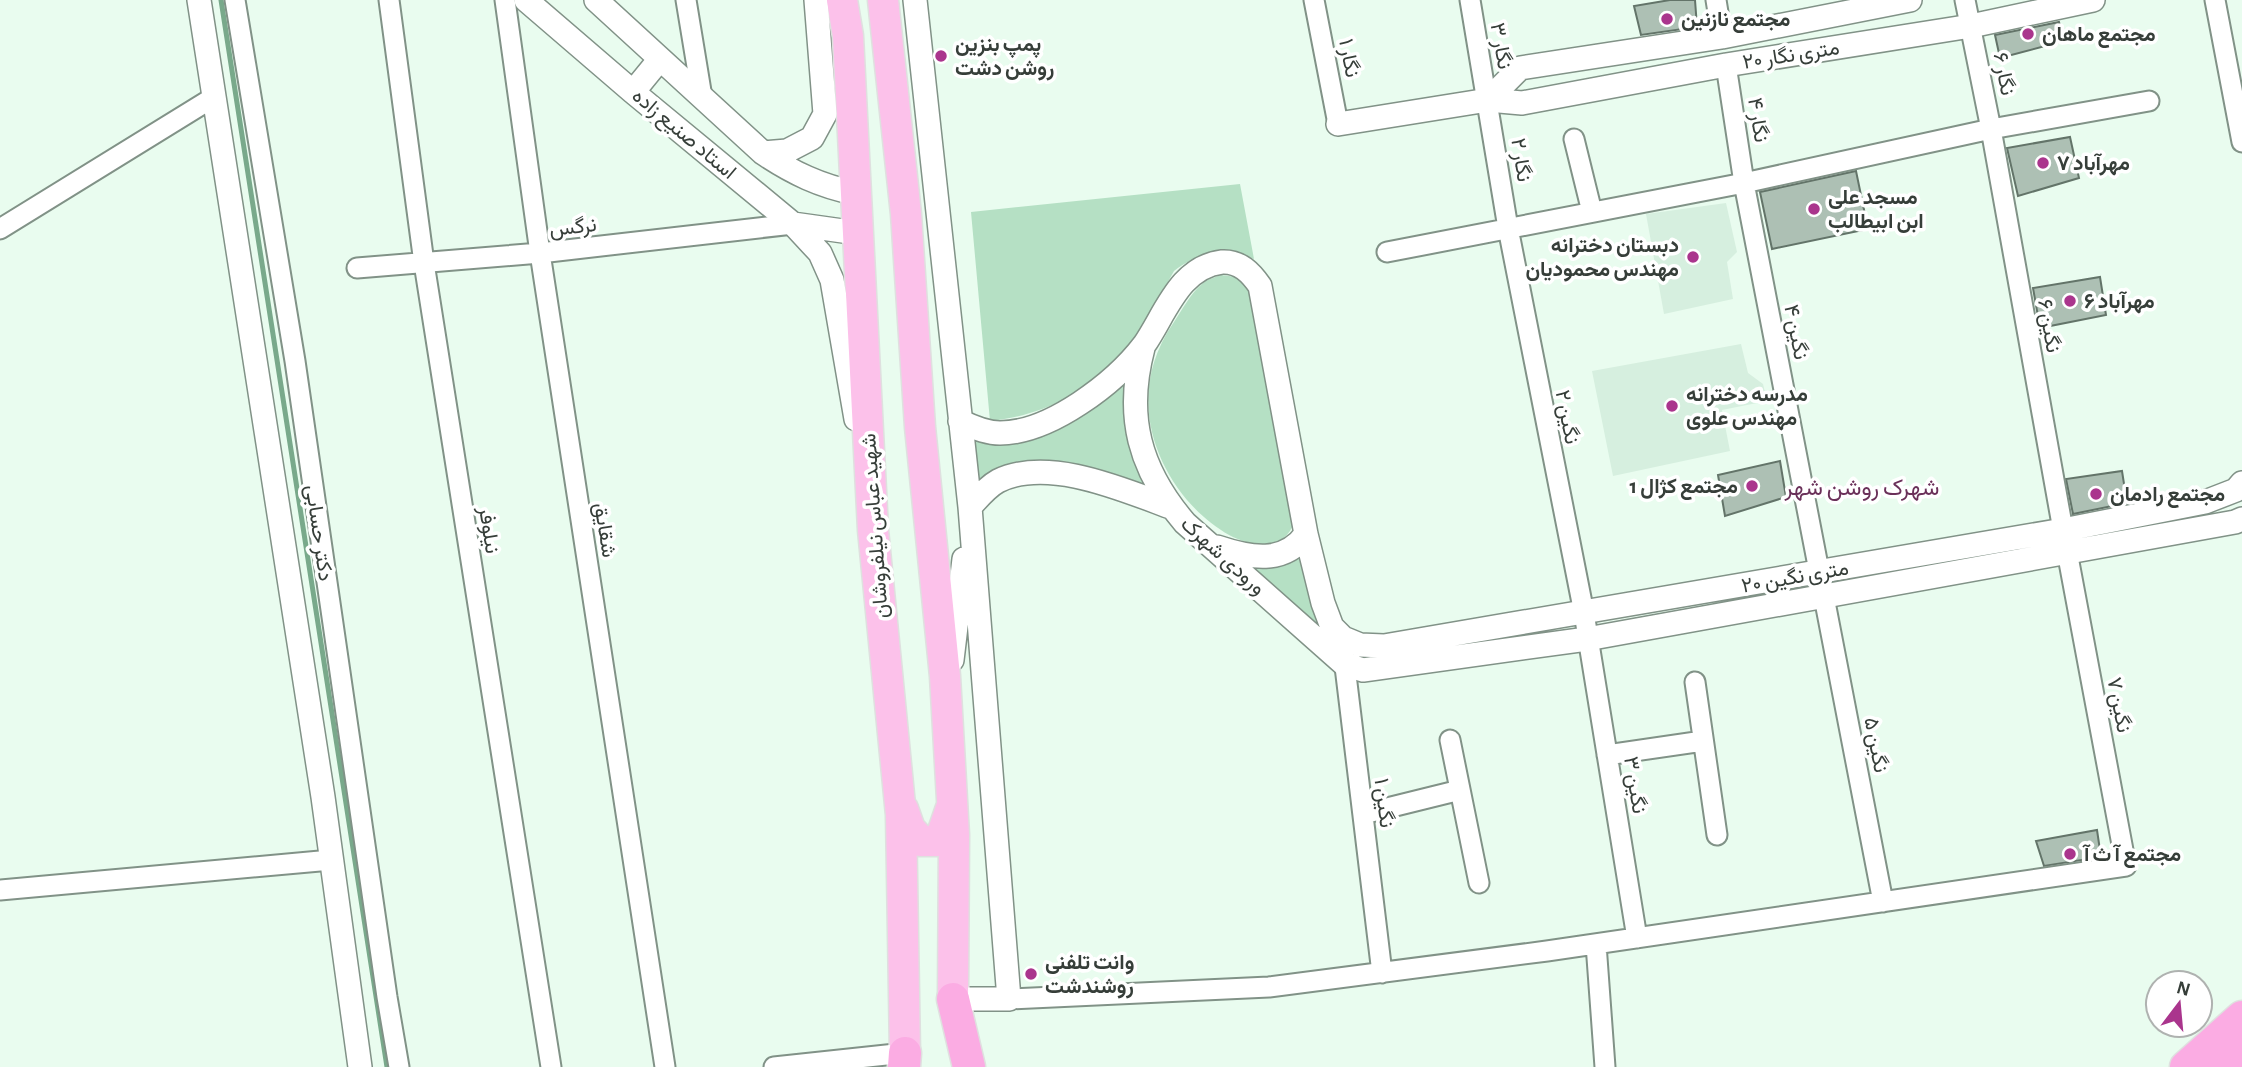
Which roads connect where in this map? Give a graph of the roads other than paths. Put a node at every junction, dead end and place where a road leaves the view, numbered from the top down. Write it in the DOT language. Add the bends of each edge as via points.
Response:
graph roads {
  1 [pos="199,0"];
  2 [pos="235,0"];
  3 [pos="389,0"];
  4 [pos="505,0"];
  5 [pos="526,0"];
  6 [pos="596,0"];
  7 [pos="686,0"];
  8 [pos="883,0"];
  9 [pos="915,0"];
  10 [pos="1314,0"];
  11 [pos="1470,0"];
  12 [pos="1716,0"];
  13 [pos="1910,0"];
  14 [pos="1965,0"];
  15 [pos="2093,0"];
  16 [pos="2215,0"];
  17 [pos="830,7"];
  18 [pos="1972,26"];
  19 [pos="1722,37"];
  20 [pos="660,60"];
  21 [pos="1726,65"];
  22 [pos="633,93"];
  23 [pos="214,97"];
  24 [pos="702,97"];
  25 [pos="1488,100"];
  26 [pos="2149,101"];
  27 [pos="1338,124"];
  28 [pos="1991,129"];
  29 [pos="1574,139"];
  30 [pos="2242,142"];
  31 [pos="763,153"];
  32 [pos="1744,183"];
  33 [pos="855,193"];
  34 [pos="1592,212"];
  35 [pos="906,214"];
  36 [pos="793,224"];
  37 [pos="1508,228"];
  38 [pos="0,229"];
  39 [pos="858,233"];
  40 [pos="1387,251"];
  41 [pos="540,253"];
  42 [pos="424,262"];
  43 [pos="357,268"];
  44 [pos="1144,344"];
  45 [pos="960,421"];
  46 [pos="868,435"];
  47 [pos="2242,483"];
  48 [pos="970,507"];
  49 [pos="1172,508"];
  50 [pos="2242,519"];
  51 [pos="1306,534"];
  52 [pos="2065,541"];
  53 [pos="1211,545"];
  54 [pos="1820,573"];
  55 [pos="1825,596"];
  56 [pos="1584,613"];
  57 [pos="1343,638"];
  58 [pos="1587,639"];
  59 [pos="1344,664"];
  60 [pos="1695,682"];
  61 [pos="946,706"];
  62 [pos="1450,740"];
  63 [pos="1703,741"];
  64 [pos="1607,755"];
  65 [pos="1460,790"];
  66 [pos="899,799"];
  67 [pos="952,803"];
  68 [pos="1363,814"];
  69 [pos="1717,835"];
  70 [pos="331,860"];
  71 [pos="1479,883"];
  72 [pos="0,890"];
  73 [pos="1883,902"];
  74 [pos="1637,938"];
  75 [pos="1595,944"];
  76 [pos="1382,973"];
  77 [pos="953,999"];
  78 [pos="1009,999"];
  79 [pos="2242,1017"];
  80 [pos="2242,1050"];
  81 [pos="905,1060"];
  82 [pos="360,1067"];
  83 [pos="399,1067"];
  84 [pos="551,1067"];
  85 [pos="665,1067"];
  86 [pos="774,1067"];
  87 [pos="970,1067"];
  88 [pos="1605,1067"];
  89 [pos="2186,1067"];
  90 [pos="2222,1067"];
  1 -- 23 [label="street, دکتر حسابی"];
  2 -- 83 [label="street, دکتر حسابی" via="295,361"];
  3 -- 42 [label="street, نیلوفر"];
  4 -- 41 [label="street, شقایق"];
  5 -- 22 [label="street, استاد صنیع زاده"];
  6 -- 20 [label="street, استاد صنیع زاده"];
  7 -- 24 [label="street"];
  8 -- 35 [label="main road"];
  9 -- 45 [label="street"];
  10 -- 27 [label="street, نگار ۱"];
  11 -- 25 [label="street, نگار ۳"];
  12 -- 19 [label="street"];
  13 -- 19 [label="street, ۲۰ متری نگار"];
  14 -- 18 [label="street, نگار ۶"];
  15 -- 18 [label="street, ۲۰ متری نگار"];
  16 -- 30 [label="street"];
  17 -- 31 [label="street" via="825,114 805,143 787,151"];
  17 -- 33 [label="main road, شهید عباس نیلفروشان" via="848,36"];
  18 -- 21 [label="street, ۲۰ متری نگار"];
  18 -- 28 [label="street, نگار ۶"];
  19 -- 21 [label="street"];
  19 -- 25 [label="street, ۲۰ متری نگار" via="1520,68"];
  20 -- 22 [label="street"];
  20 -- 24 [label="street, استاد صنیع زاده"];
  21 -- 25 [label="street, ۲۰ متری نگار" via="1522,103"];
  21 -- 32 [label="street, نگار ۴"];
  22 -- 36 [label="street, استاد صنیع زاده"];
  23 -- 38 [label="street"];
  23 -- 70 [label="street, دکتر حسابی"];
  24 -- 31 [label="street, استاد صنیع زاده"];
  25 -- 27 [label="street, ۲۰ متری نگار"];
  25 -- 37 [label="street, نگار ۲"];
  26 -- 28 [label="street"];
  28 -- 32 [label="street"];
  28 -- 52 [label="street, نگین ۶"];
  29 -- 34 [label="street"];
  31 -- 33 [label="street, استاد صنیع زاده" via="825,187"];
  32 -- 34 [label="street"];
  32 -- 54 [label="street, نگین ۴"];
  33 -- 35 [label="main road"];
  33 -- 39 [label="main road, شهید عباس نیلفروشان"];
  34 -- 37 [label="street"];
  35 -- 39 [label="main road"];
  35 -- 61 [label="main road"];
  36 -- 39 [label="street"];
  36 -- 41 [label="street, نرگس"];
  36 -- 46 [label="street, استاد صنیع زاده" via="820,253 832,280 854,417"];
  37 -- 40 [label="street"];
  37 -- 56 [label="street, نگین ۲"];
  39 -- 46 [label="main road, شهید عباس نیلفروشان"];
  41 -- 42 [label="street, نرگس"];
  41 -- 85 [label="street, شقایق"];
  42 -- 43 [label="street, نرگس"];
  42 -- 84 [label="street, نیلوفر"];
  44 -- 45 [label="street" via="1100,388 1045,421 1002,433"];
  44 -- 49 [label="street" via="1135,389 1138,435 1148,466"];
  44 -- 51 [label="street" via="1178,290 1200,268 1229,262 1252,274 1260,286"];
  45 -- 48 [label="street"];
  46 -- 66 [label="main road, شهید عباس نیلفروشان"];
  47 -- 52 [label="street, ۲۰ متری نگین" via="2205,502"];
  48 -- 49 [label="street, ورودی شهرک" via="997,482 1049,472"];
  48 -- 61 [label="street"];
  48 -- 78 [label="street"];
  49 -- 53 [label="street, ورودی شهرک"];
  50 -- 52 [label="street, ۲۰ متری نگین"];
  51 -- 53 [label="street" via="1297,546 1274,556 1244,555"];
  51 -- 57 [label="street" via="1323,603 1332,627"];
  52 -- 54 [label="street, ۲۰ متری نگین"];
  52 -- 55 [label="street, ۲۰ متری نگین"];
  52 -- 73 [label="street, نگین ۷" via="2126,866"];
  53 -- 59 [label="street, ورودی شهرک"];
  54 -- 55 [label="street, نگین ۴"];
  54 -- 56 [label="street, ۲۰ متری نگین"];
  55 -- 58 [label="street, ۲۰ متری نگین"];
  55 -- 73 [label="street, نگین ۵"];
  56 -- 57 [label="street, ۲۰ متری نگین" via="1384,646 1360,645"];
  56 -- 58 [label="street, نگین ۲"];
  57 -- 59 [label="street, نگین ۱"];
  58 -- 59 [label="street, ۲۰ متری نگین" via="1363,670"];
  58 -- 64 [label="street, نگین ۳"];
  59 -- 68 [label="street, نگین ۱"];
  60 -- 63 [label="street"];
  61 -- 67 [label="main road"];
  62 -- 65 [label="street"];
  63 -- 64 [label="street"];
  63 -- 69 [label="street"];
  64 -- 74 [label="street, نگین ۳"];
  65 -- 68 [label="street"];
  65 -- 71 [label="street"];
  66 -- 67 [label="main road" via="910,829 921,841 936,841 942,834"];
  66 -- 81 [label="main road, شهید عباس نیلفروشان"];
  67 -- 77 [label="main road"];
  68 -- 76 [label="street, نگین ۱"];
  70 -- 72 [label="street"];
  70 -- 82 [label="street, دکتر حسابی"];
  73 -- 74 [label="street"];
  74 -- 75 [label="street"];
  75 -- 76 [label="street"];
  75 -- 88 [label="street"];
  76 -- 78 [label="street" via="1269,987"];
  77 -- 78 [label="street"];
  77 -- 87 [label="highway"];
  79 -- 89 [label="highway"];
  80 -- 90 [label="highway"];
  81 -- 86 [label="street"];
}
